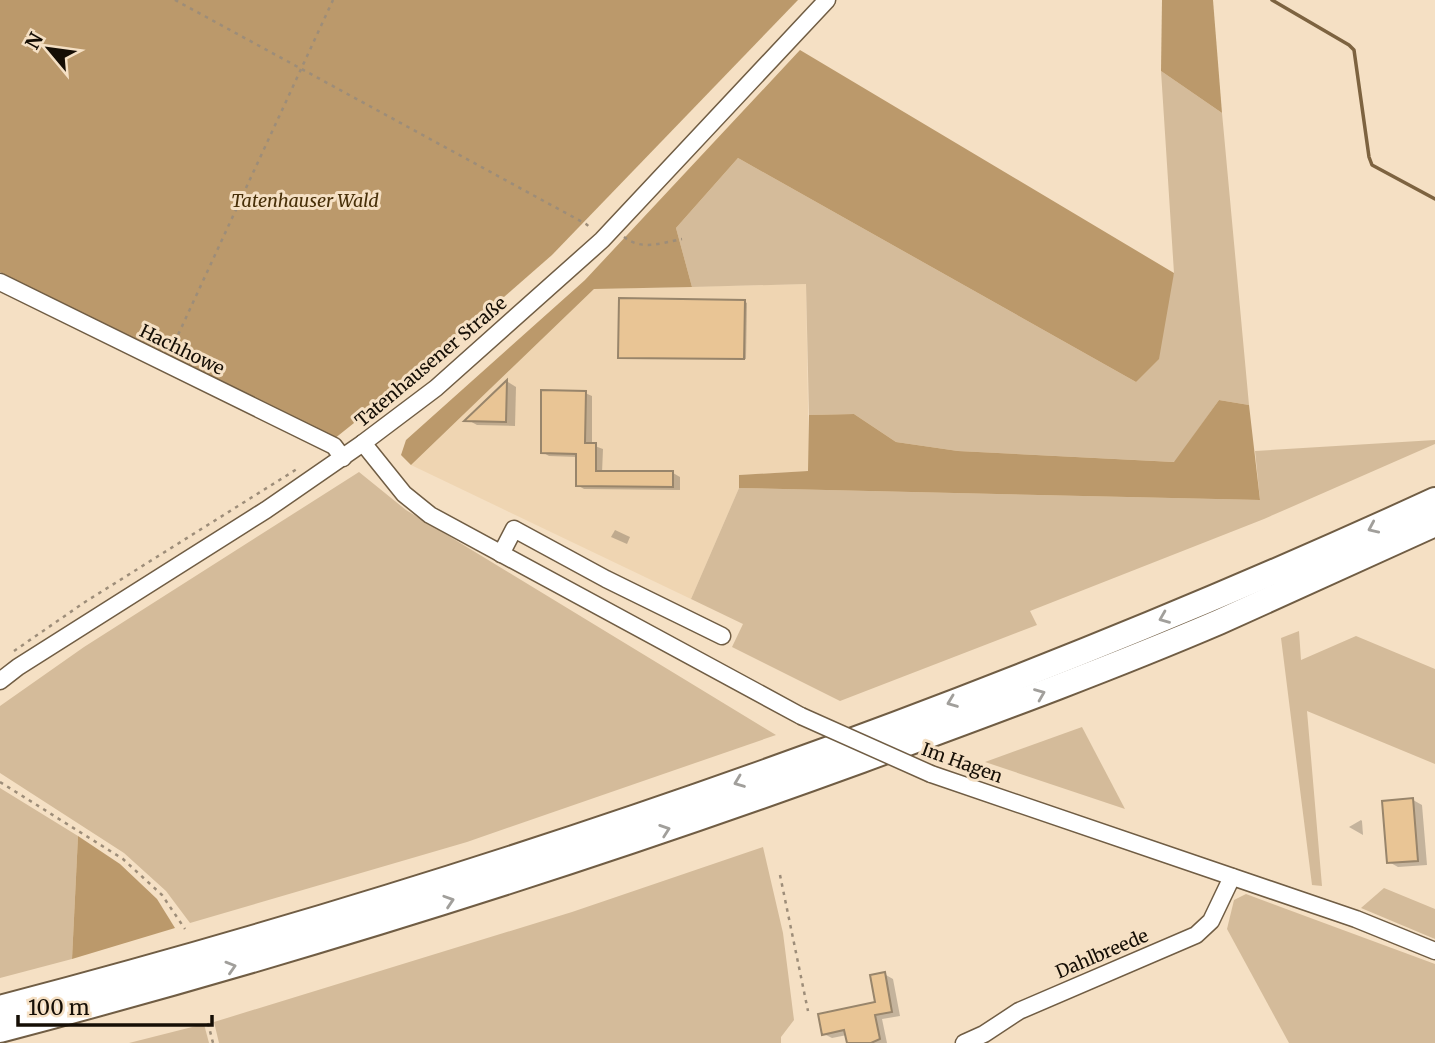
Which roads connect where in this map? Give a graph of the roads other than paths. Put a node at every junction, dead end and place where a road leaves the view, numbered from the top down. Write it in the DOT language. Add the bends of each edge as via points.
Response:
graph roads {
  1 [pos="827,0"];
  2 [pos="0,282"];
  3 [pos="363,443"];
  4 [pos="343,458"];
  5 [pos="1435,500"];
  6 [pos="1435,524"];
  7 [pos="500,554"];
  8 [pos="722,636"];
  9 [pos="0,681"];
  10 [pos="1232,877"];
  11 [pos="1435,951"];
  12 [pos="0,1008"];
  13 [pos="0,1030"];
  14 [pos="964,1043"];
  1 -- 3 [label="street, Tatenhausener Straße" via="569,271 436,388"];
  2 -- 4 [label="street, Hachhowe" via="334,446"];
  3 -- 4 [label="street, Tatenhausener Straße"];
  3 -- 7 [label="street, Im Hagen" via="421,508"];
  4 -- 9 [label="street, Tatenhausener Straße"];
  5 -- 12 [label="highway, one-way" via="1028,674 727,786 407,892"];
  13 -- 6 [label="highway, one-way" via="346,933 735,806 1045,692 1217,622"];
  7 -- 8 [label="street" via="514,529"];
  7 -- 10 [label="street, Im Hagen, bridge" via="801,716 931,774"];
  10 -- 11 [label="street, Im Hagen"];
  10 -- 14 [label="street, Dahlbreede" via="1211,921 1196,935 1019,1011"];
}
